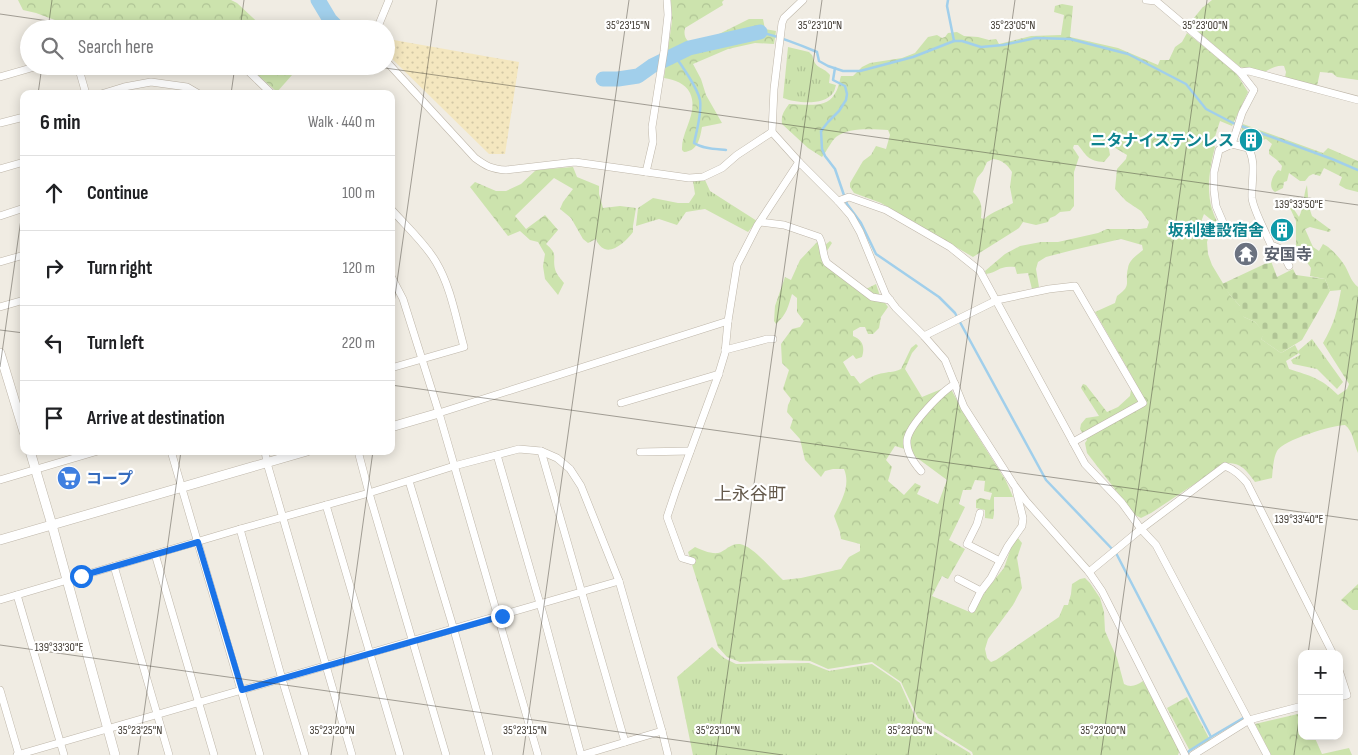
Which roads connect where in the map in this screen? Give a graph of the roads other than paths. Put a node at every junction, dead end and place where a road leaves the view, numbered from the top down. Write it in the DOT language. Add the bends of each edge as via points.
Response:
graph roads {
  1 [pos="389,0"];
  2 [pos="667,0"];
  3 [pos="804,0"];
  4 [pos="1146,0"];
  5 [pos="1157,0"];
  6 [pos="381,20"];
  7 [pos="20,71"];
  8 [pos="395,71"];
  9 [pos="1240,72"];
  10 [pos="81,75"];
  11 [pos="252,75"];
  12 [pos="0,77"];
  13 [pos="85,90"];
  14 [pos="114,90"];
  15 [pos="193,90"];
  16 [pos="268,90"];
  17 [pos="1358,100"];
  18 [pos="20,117"];
  19 [pos="0,124"];
  20 [pos="772,132"];
  21 [pos="1232,144"];
  22 [pos="799,162"];
  23 [pos="20,163"];
  24 [pos="0,169"];
  25 [pos="646,172"];
  26 [pos="839,200"];
  27 [pos="20,209"];
  28 [pos="395,213"];
  29 [pos="0,216"];
  30 [pos="760,222"];
  31 [pos="1226,227"];
  32 [pos="20,256"];
  33 [pos="0,262"];
  34 [pos="1289,266"];
  35 [pos="395,284"];
  36 [pos="890,300"];
  37 [pos="997,300"];
  38 [pos="20,301"];
  39 [pos="0,307"];
  40 [pos="728,321"];
  41 [pos="924,336"];
  42 [pos="772,339"];
  43 [pos="725,350"];
  44 [pos="0,353"];
  45 [pos="422,359"];
  46 [pos="395,367"];
  47 [pos="719,374"];
  48 [pos="955,384"];
  49 [pos="621,403"];
  50 [pos="439,413"];
  51 [pos="20,419"];
  52 [pos="395,426"];
  53 [pos="1073,442"];
  54 [pos="541,451"];
  55 [pos="690,451"];
  56 [pos="640,452"];
  57 [pos="31,455"];
  58 [pos="79,455"];
  59 [pos="172,455"];
  60 [pos="266,455"];
  61 [pos="294,455"];
  62 [pos="359,455"];
  63 [pos="497,455"];
  64 [pos="267,463"];
  65 [pos="454,466"];
  66 [pos="35,470"];
  67 [pos="921,471"];
  68 [pos="0,480"];
  69 [pos="410,481"];
  70 [pos="1014,485"];
  71 [pos="182,487"];
  72 [pos="369,493"];
  73 [pos="326,505"];
  74 [pos="980,513"];
  75 [pos="283,517"];
  76 [pos="52,525"];
  77 [pos="240,529"];
  78 [pos="1141,529"];
  79 [pos="0,540"];
  80 [pos="198,542"];
  81 [pos="155,554"];
  82 [pos="692,561"];
  83 [pos="1000,561"];
  84 [pos="114,566"];
  85 [pos="1089,572"];
  86 [pos="66,580"];
  87 [pos="958,580"];
  88 [pos="619,581"];
  89 [pos="981,591"];
  90 [pos="582,592"];
  91 [pos="17,595"];
  92 [pos="0,600"];
  93 [pos="540,605"];
  94 [pos="972,610"];
  95 [pos="498,617"];
  96 [pos="454,630"];
  97 [pos="412,641"];
  98 [pos="1331,650"];
  99 [pos="370,654"];
  100 [pos="327,666"];
  101 [pos="282,679"];
  102 [pos="1343,682"];
  103 [pos="0,690"];
  104 [pos="242,690"];
  105 [pos="1343,696"];
  106 [pos="199,703"];
  107 [pos="1298,707"];
  108 [pos="157,715"];
  109 [pos="1249,720"];
  110 [pos="108,729"];
  111 [pos="662,731"];
  112 [pos="625,742"];
  113 [pos="61,743"];
  114 [pos="1185,753"];
  115 [pos="18,755"];
  116 [pos="64,755"];
  117 [pos="115,755"];
  118 [pos="168,755"];
  119 [pos="214,755"];
  120 [pos="260,755"];
  121 [pos="305,755"];
  122 [pos="352,755"];
  123 [pos="400,755"];
  124 [pos="446,755"];
  125 [pos="489,755"];
  126 [pos="538,755"];
  127 [pos="581,755"];
  128 [pos="668,755"];
  129 [pos="1193,755"];
  130 [pos="1267,755"];
  1 -- 6 [label="street"];
  2 -- 25 [label="street" via="653,142"];
  3 -- 20 [label="street" via="784,18"];
  4 -- 5 [label="street"];
  5 -- 9 [label="street"];
  7 -- 12 [label="street"];
  8 -- 25 [label="street" via="486,166 506,170 575,162"];
  9 -- 17 [label="street"];
  9 -- 21 [label="street" via="1254,90"];
  10 -- 13 [label="street"];
  11 -- 16 [label="street"];
  14 -- 15 [label="street" via="151,82"];
  18 -- 19 [label="street"];
  20 -- 22 [label="street"];
  20 -- 25 [label="street" via="722,168 703,176 689,178"];
  21 -- 31 [label="street" via="1219,150 1214,172 1216,206"];
  21 -- 34 [label="street" via="1248,148 1252,154 1252,199 1271,245 1281,249"];
  22 -- 26 [label="street"];
  22 -- 30 [label="street"];
  23 -- 24 [label="street"];
  26 -- 36 [label="street" via="860,232"];
  26 -- 37 [label="street" via="849,197 886,210 950,247 980,271"];
  27 -- 29 [label="street"];
  28 -- 45 [label="street" via="436,262 448,289 464,346"];
  30 -- 36 [label="street" via="784,225 819,237 827,263 872,297"];
  30 -- 40 [label="street" via="737,265"];
  32 -- 33 [label="street"];
  35 -- 45 [label="street"];
  36 -- 41 [label="street"];
  37 -- 41 [label="street"];
  37 -- 53 [label="street"];
  37 -- 53 [label="street" via="1075,286 1144,403"];
  38 -- 39 [label="street"];
  40 -- 43 [label="street"];
  40 -- 50 [label="street"];
  41 -- 48 [label="street" via="945,360"];
  42 -- 43 [label="street"];
  43 -- 47 [label="street"];
  44 -- 51 [label="street"];
  45 -- 46 [label="street"];
  45 -- 50 [label="street"];
  47 -- 49 [label="street"];
  47 -- 55 [label="street"];
  48 -- 67 [label="street" via="928,408 907,440 908,451"];
  48 -- 70 [label="street" via="964,407"];
  50 -- 52 [label="street"];
  50 -- 65 [label="street"];
  53 -- 78 [label="street" via="1085,464 1122,503"];
  54 -- 63 [label="street" via="519,449"];
  54 -- 88 [label="street" via="570,469 581,486"];
  54 -- 90 [label="street"];
  55 -- 56 [label="street"];
  55 -- 82 [label="street" via="667,517 682,558"];
  57 -- 66 [label="street"];
  58 -- 66 [label="street"];
  59 -- 71 [label="street"];
  60 -- 64 [label="street"];
  61 -- 64 [label="street"];
  62 -- 72 [label="street"];
  63 -- 65 [label="street"];
  63 -- 93 [label="street"];
  64 -- 71 [label="street"];
  64 -- 75 [label="street"];
  65 -- 69 [label="street"];
  65 -- 95 [label="street"];
  66 -- 68 [label="street"];
  66 -- 76 [label="street"];
  69 -- 72 [label="street"];
  69 -- 96 [label="street"];
  70 -- 83 [label="street" via="1023,518 1022,526"];
  70 -- 85 [label="street"];
  71 -- 76 [label="street"];
  71 -- 80 [label="street"];
  72 -- 73 [label="street"];
  72 -- 97 [label="street"];
  73 -- 75 [label="street"];
  73 -- 99 [label="street"];
  74 -- 83 [label="street" via="978,524 966,544"];
  75 -- 77 [label="street"];
  75 -- 100 [label="street"];
  76 -- 79 [label="street"];
  76 -- 86 [label="street"];
  77 -- 80 [label="street"];
  77 -- 101 [label="street"];
  78 -- 85 [label="street"];
  78 -- 98 [label="street" via="1225,466 1234,470 1247,483"];
  78 -- 109 [label="street" via="1156,545"];
  80 -- 81 [label="street"];
  80 -- 104 [label="street"];
  81 -- 84 [label="street"];
  81 -- 106 [label="street"];
  83 -- 89 [label="street"];
  84 -- 86 [label="street"];
  84 -- 108 [label="street"];
  85 -- 114 [label="street" via="1102,591"];
  86 -- 91 [label="street"];
  86 -- 110 [label="street"];
  87 -- 89 [label="street"];
  88 -- 90 [label="street"];
  88 -- 111 [label="street"];
  89 -- 94 [label="street"];
  90 -- 93 [label="street"];
  90 -- 112 [label="street"];
  91 -- 92 [label="street"];
  91 -- 113 [label="street"];
  93 -- 95 [label="street"];
  93 -- 127 [label="street"];
  95 -- 96 [label="street"];
  95 -- 126 [label="street"];
  96 -- 97 [label="street"];
  96 -- 125 [label="street"];
  97 -- 99 [label="street"];
  97 -- 124 [label="street"];
  99 -- 100 [label="street"];
  99 -- 123 [label="street"];
  100 -- 101 [label="street"];
  100 -- 122 [label="street"];
  101 -- 104 [label="street"];
  101 -- 121 [label="street"];
  102 -- 105 [label="street" via="1347,695"];
  103 -- 115 [label="street"];
  104 -- 106 [label="street"];
  104 -- 120 [label="street"];
  106 -- 108 [label="street"];
  106 -- 119 [label="street"];
  107 -- 109 [label="street"];
  108 -- 110 [label="street"];
  108 -- 118 [label="street"];
  109 -- 129 [label="street"];
  109 -- 130 [label="street"];
  110 -- 113 [label="street"];
  110 -- 117 [label="street"];
  111 -- 112 [label="street"];
  111 -- 128 [label="street"];
  112 -- 127 [label="street"];
  113 -- 115 [label="street"];
  113 -- 116 [label="street"];
}
